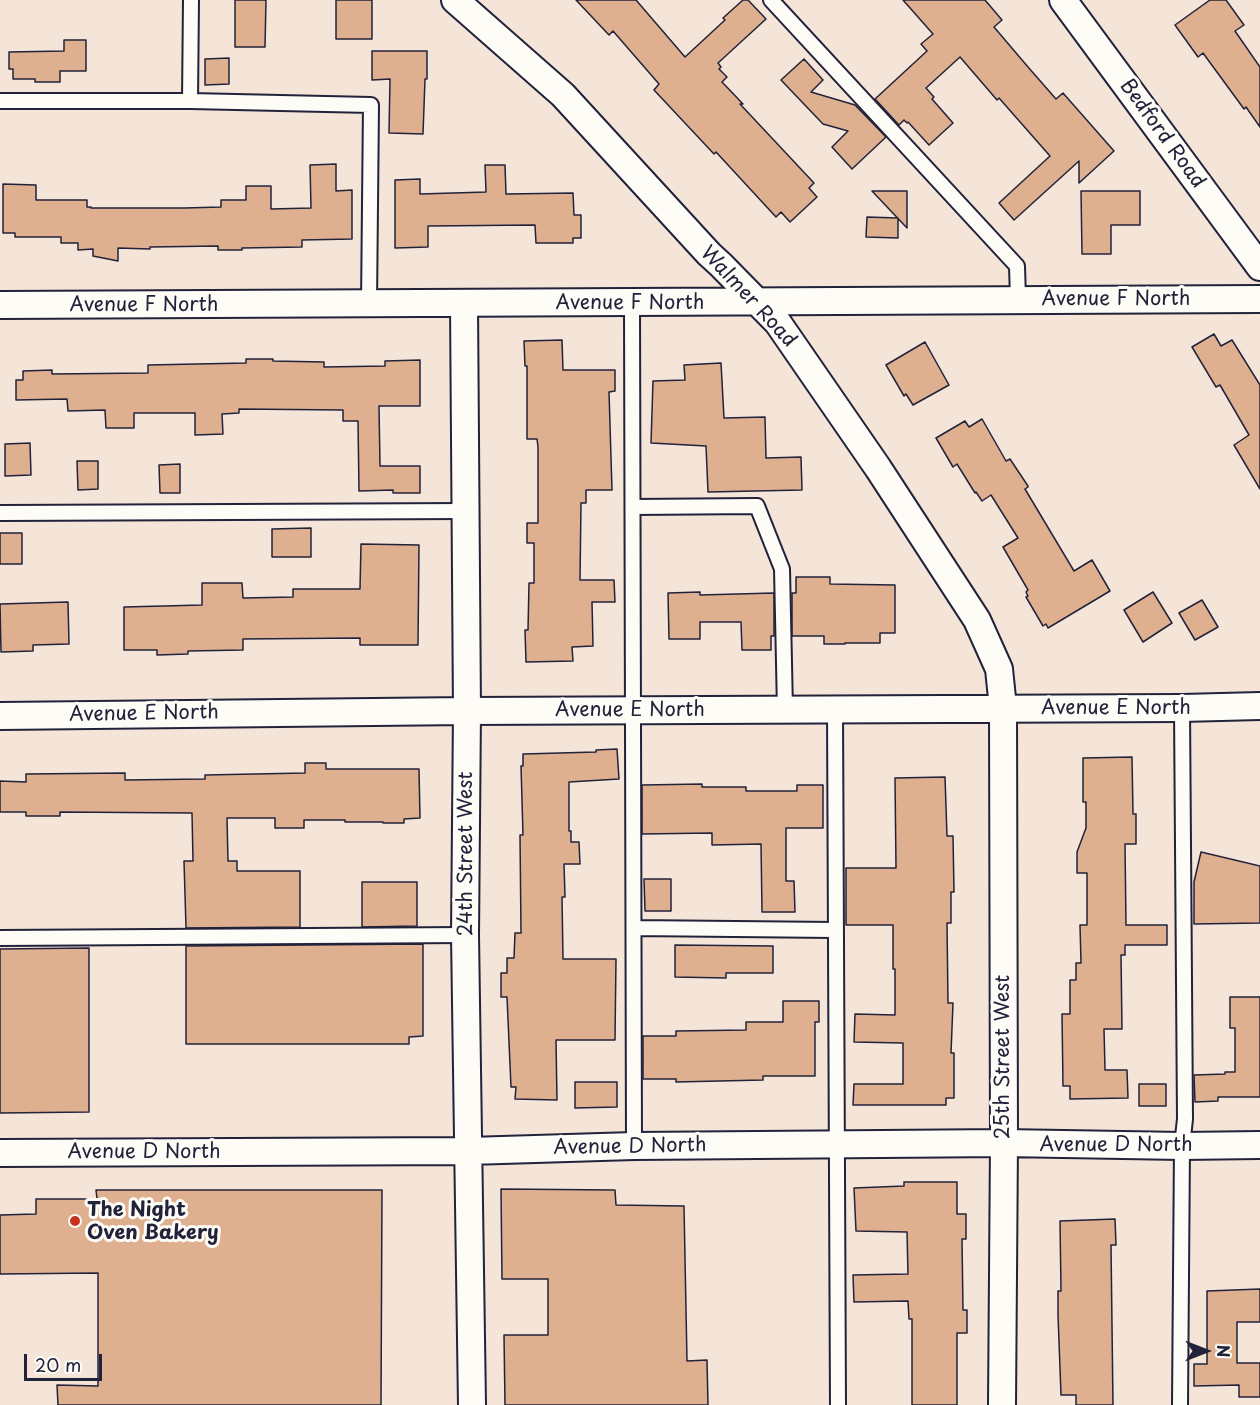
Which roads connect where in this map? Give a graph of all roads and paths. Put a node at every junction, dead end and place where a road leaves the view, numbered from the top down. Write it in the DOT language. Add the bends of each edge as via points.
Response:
graph roads {
  1 [pos="191,0"];
  2 [pos="455,0"];
  3 [pos="771,0"];
  4 [pos="1064,0"];
  5 [pos="190,101"];
  6 [pos="0,102"];
  7 [pos="1260,267"];
  8 [pos="1260,298"];
  9 [pos="1018,299"];
  10 [pos="757,302"];
  11 [pos="464,303"];
  12 [pos="632,303"];
  13 [pos="369,304"];
  14 [pos="0,305"];
  15 [pos="633,507"];
  16 [pos="466,511"];
  17 [pos="0,513"];
  18 [pos="1260,706"];
  19 [pos="1003,708"];
  20 [pos="1182,708"];
  21 [pos="835,709"];
  22 [pos="633,710"];
  23 [pos="785,710"];
  24 [pos="467,711"];
  25 [pos="0,716"];
  26 [pos="634,928"];
  27 [pos="835,930"];
  28 [pos="465,935"];
  29 [pos="0,938"];
  30 [pos="1004,1143"];
  31 [pos="836,1145"];
  32 [pos="1260,1145"];
  33 [pos="634,1146"];
  34 [pos="1182,1146"];
  35 [pos="469,1151"];
  36 [pos="0,1153"];
  37 [pos="472,1405"];
  38 [pos="838,1405"];
  39 [pos="1002,1405"];
  40 [pos="1180,1405"];
  1 -- 5 [label="lane"];
  2 -- 10 [label="street, Walmer Road" via="563,95"];
  3 -- 9 [label="lane" via="1017,266"];
  4 -- 7 [label="street, Bedford Road"];
  5 -- 6 [label="lane"];
  5 -- 13 [label="lane" via="371,105"];
  8 -- 9 [label="street, Avenue F North"];
  9 -- 10 [label="street, Avenue F North"];
  10 -- 12 [label="street, Avenue F North"];
  10 -- 19 [label="street, Walmer Road" via="794,344 977,620 999,669"];
  11 -- 12 [label="street, Avenue F North"];
  11 -- 13 [label="street, Avenue F North"];
  11 -- 16 [label="street, 24th Street West"];
  12 -- 15 [label="lane"];
  13 -- 14 [label="street, Avenue F North"];
  15 -- 22 [label="lane"];
  15 -- 23 [label="lane" via="757,506 782,569"];
  16 -- 17 [label="lane"];
  16 -- 24 [label="street, 24th Street West"];
  18 -- 20 [label="street, Avenue E North"];
  19 -- 20 [label="street, Avenue E North"];
  19 -- 21 [label="street, Avenue E North"];
  19 -- 30 [label="street, 25th Street West"];
  20 -- 34 [label="lane"];
  21 -- 23 [label="street, Avenue E North"];
  21 -- 27 [label="lane"];
  22 -- 23 [label="street, Avenue E North"];
  22 -- 24 [label="street, Avenue E North"];
  22 -- 26 [label="lane"];
  24 -- 25 [label="street, Avenue E North"];
  24 -- 28 [label="street, 24th Street West"];
  26 -- 27 [label="lane"];
  26 -- 33 [label="lane"];
  27 -- 31 [label="lane"];
  28 -- 29 [label="lane"];
  28 -- 35 [label="street, 24th Street West"];
  30 -- 31 [label="street, Avenue D North"];
  30 -- 34 [label="street, Avenue D North"];
  30 -- 39 [label="street, 25th Street West"];
  31 -- 33 [label="street, Avenue D North"];
  31 -- 38 [label="lane"];
  32 -- 34 [label="street, Avenue D North"];
  33 -- 35 [label="street, Avenue D North"];
  34 -- 40 [label="lane"];
  35 -- 36 [label="street, Avenue D North"];
  35 -- 37 [label="street, 24th Street West"];
}
